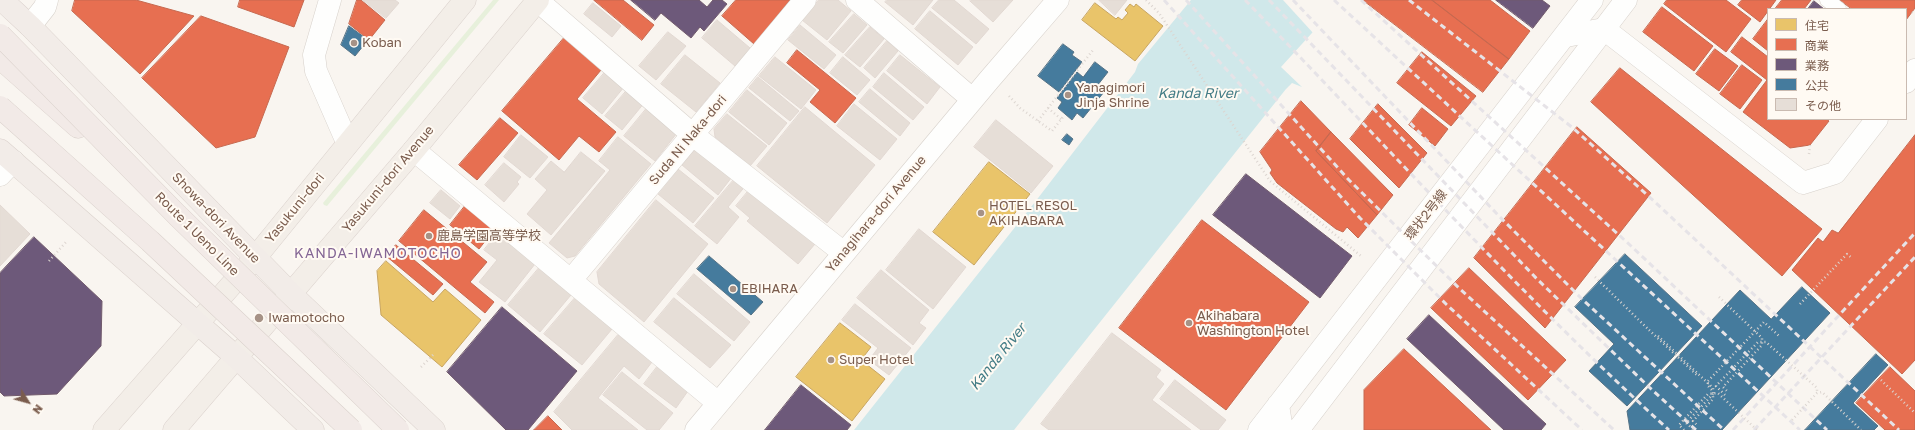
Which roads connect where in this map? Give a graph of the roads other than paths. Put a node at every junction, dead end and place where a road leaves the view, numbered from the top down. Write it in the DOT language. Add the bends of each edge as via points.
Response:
graph roads {
  1 [pos="2,0"];
  2 [pos="47,0"];
  3 [pos="330,0"];
  4 [pos="465,0"];
  5 [pos="538,0"];
  6 [pos="805,0"];
  7 [pos="857,0"];
  8 [pos="1058,0"];
  9 [pos="1592,0"];
  10 [pos="1626,0"];
  11 [pos="1827,0"];
  12 [pos="1838,8"];
  13 [pos="30,26"];
  14 [pos="1604,29"];
  15 [pos="0,35"];
  16 [pos="1566,36"];
  17 [pos="0,58"];
  18 [pos="1907,61"];
  19 [pos="1915,68"];
  20 [pos="1907,80"];
  21 [pos="972,99"];
  22 [pos="0,107"];
  23 [pos="1876,120"];
  24 [pos="692,135"];
  25 [pos="347,142"];
  26 [pos="414,150"];
  27 [pos="4,162"];
  28 [pos="177,215"];
  29 [pos="844,253"];
  30 [pos="255,258"];
  31 [pos="571,280"];
  32 [pos="290,293"];
  33 [pos="197,322"];
  34 [pos="236,357"];
  35 [pos="718,403"];
  36 [pos="1278,405"];
  37 [pos="1303,428"];
  38 [pos="104,430"];
  39 [pos="174,430"];
  40 [pos="313,430"];
  41 [pos="351,430"];
  42 [pos="398,430"];
  43 [pos="434,430"];
  44 [pos="696,430"];
  45 [pos="1259,430"];
  46 [pos="1282,430"];
  1 -- 13 [label="highway, Showa-dori Avenue"];
  2 -- 13 [label="street" via="45,7"];
  3 -- 25 [label="street" via="314,55 316,71"];
  4 -- 25 [label="main road, Yasukuni-dori"];
  5 -- 24 [label="street"];
  5 -- 26 [label="main road, Yasukuni-dori Avenue"];
  6 -- 24 [label="street, Suda Ni Naka-dori"];
  7 -- 21 [label="street"];
  8 -- 21 [label="street, Yanagihara-dori Avenue"];
  9 -- 16 [label="street, 環状2号線"];
  10 -- 14 [label="street"];
  11 -- 12 [label="lane"];
  13 -- 30 [label="highway, Showa-dori Avenue"];
  14 -- 16 [label="street"];
  14 -- 23 [label="street" via="1803,183 1835,173"];
  14 -- 37 [label="street"];
  15 -- 28 [label="highway, Route 1 Ueno Line, bridge"];
  16 -- 36 [label="street, 環状2号線"];
  17 -- 28 [label="highway, bridge"];
  18 -- 19 [label="lane"];
  19 -- 20 [label="street"];
  21 -- 29 [label="street, Yanagihara-dori Avenue"];
  22 -- 41 [label="highway, bridge" via="150,241"];
  24 -- 29 [label="street"];
  24 -- 31 [label="street, Suda Ni Naka-dori"];
  25 -- 30 [label="main road, Yasukuni-dori"];
  26 -- 31 [label="street"];
  26 -- 32 [label="main road, Yasukuni-dori Avenue"];
  27 -- 33 [label="highway"];
  28 -- 42 [label="highway, Route 1 Ueno Line, bridge"];
  29 -- 35 [label="street, Yanagihara-dori Avenue"];
  30 -- 32 [label="highway, Showa-dori Avenue"];
  30 -- 33 [label="main road, Yasukuni-dori"];
  31 -- 35 [label="street"];
  32 -- 34 [label="main road, Yasukuni-dori Avenue"];
  32 -- 43 [label="highway, Showa-dori Avenue"];
  33 -- 34 [label="highway"];
  33 -- 38 [label="main road, Yasukuni-dori"];
  34 -- 39 [label="main road, Yasukuni-dori Avenue"];
  34 -- 40 [label="highway"];
  35 -- 44 [label="street, Yanagihara-dori Avenue"];
  36 -- 37 [label="street"];
  36 -- 45 [label="street, 環状2号線"];
  36 -- 46 [label="street"];
}
